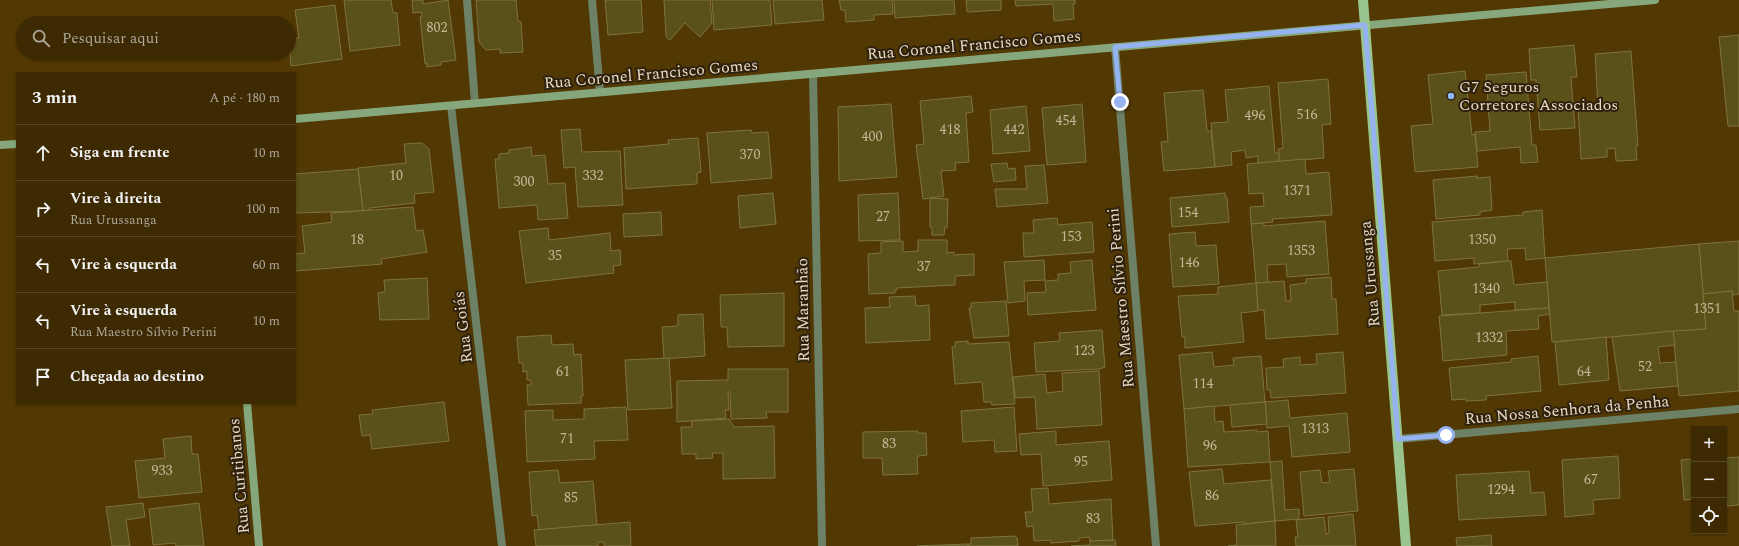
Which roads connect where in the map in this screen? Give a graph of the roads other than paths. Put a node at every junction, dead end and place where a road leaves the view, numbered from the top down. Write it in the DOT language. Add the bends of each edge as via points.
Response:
graph roads {
  1 [pos="467,0"];
  2 [pos="592,0"];
  3 [pos="1363,0"];
  4 [pos="1655,0"];
  5 [pos="1365,25"];
  6 [pos="1115,47"];
  7 [pos="813,74"];
  8 [pos="600,92"];
  9 [pos="475,103"];
  10 [pos="451,106"];
  11 [pos="296,119"];
  12 [pos="16,144"];
  13 [pos="0,145"];
  14 [pos="246,404"];
  15 [pos="1739,408"];
  16 [pos="1398,439"];
  17 [pos="259,546"];
  18 [pos="502,546"];
  19 [pos="822,546"];
  20 [pos="1156,546"];
  21 [pos="1406,546"];
  1 -- 9 [label="street"];
  2 -- 8 [label="street"];
  3 -- 5 [label="main road, Rua Urussanga"];
  4 -- 5 [label="main road, Rua Coronel Francisco Gomes"];
  5 -- 6 [label="main road, Rua Coronel Francisco Gomes"];
  5 -- 16 [label="main road, Rua Urussanga"];
  6 -- 7 [label="main road, Rua Coronel Francisco Gomes"];
  6 -- 20 [label="street, Rua Maestro Sílvio Perini"];
  7 -- 8 [label="main road, Rua Coronel Francisco Gomes"];
  7 -- 19 [label="street, Rua Maranhão"];
  8 -- 9 [label="main road, Rua Coronel Francisco Gomes"];
  9 -- 10 [label="main road, Rua Coronel Francisco Gomes"];
  10 -- 11 [label="main road, Rua Coronel Francisco Gomes"];
  10 -- 18 [label="street, Rua Goiás"];
  12 -- 13 [label="main road"];
  14 -- 17 [label="main road, Rua Curitibanos"];
  15 -- 16 [label="street, Rua Nossa Senhora da Penha"];
  16 -- 21 [label="main road, Rua Urussanga"];
}
